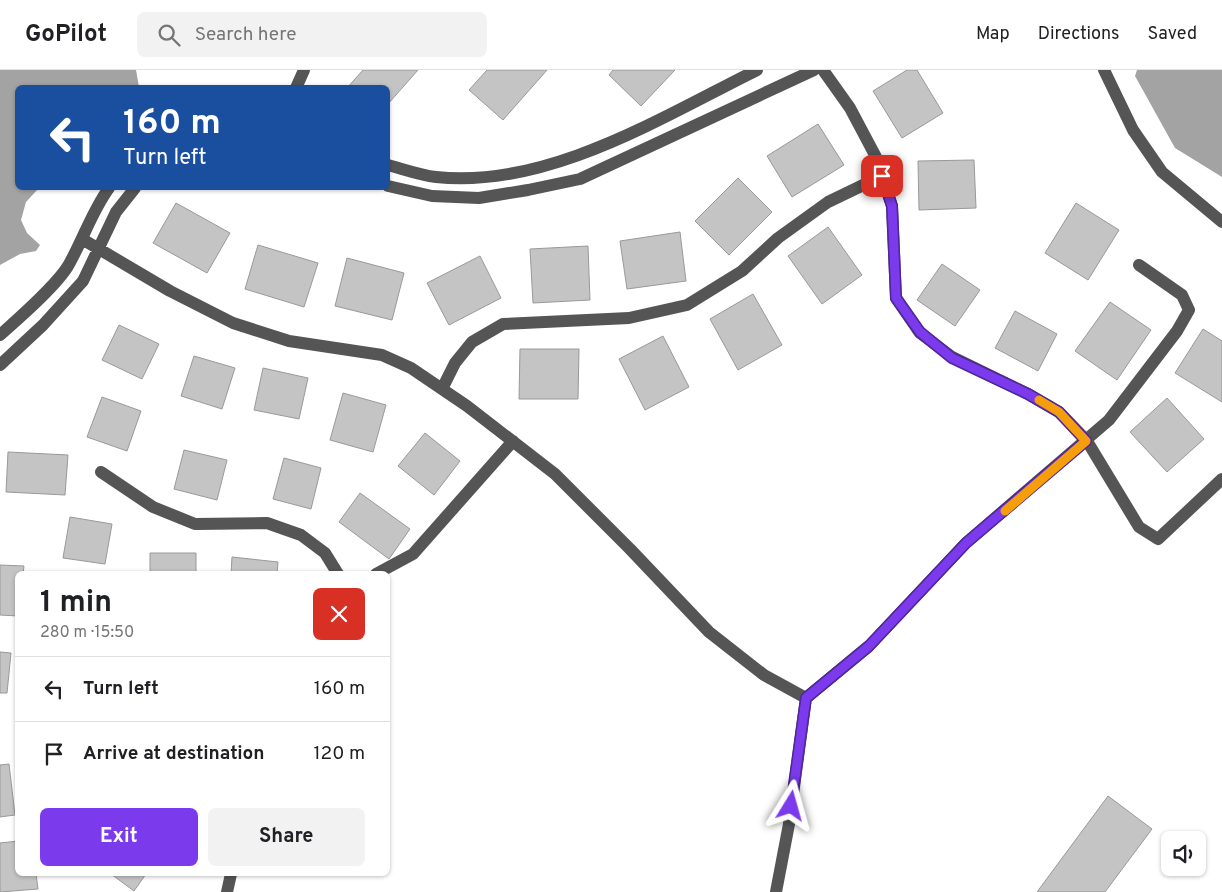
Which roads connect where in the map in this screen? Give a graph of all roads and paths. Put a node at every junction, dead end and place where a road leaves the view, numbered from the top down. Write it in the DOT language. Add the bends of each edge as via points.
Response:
graph roads {
  1 [pos="304,70"];
  2 [pos="756,70"];
  3 [pos="814,70"];
  4 [pos="823,70"];
  5 [pos="1104,70"];
  6 [pos="297,85"];
  7 [pos="390,166"];
  8 [pos="882,176"];
  9 [pos="390,186"];
  10 [pos="108,190"];
  11 [pos="133,190"];
  12 [pos="1222,222"];
  13 [pos="82,239"];
  14 [pos="98,249"];
  15 [pos="1139,265"];
  16 [pos="0,335"];
  17 [pos="0,365"];
  18 [pos="442,388"];
  19 [pos="513,441"];
  20 [pos="1086,441"];
  21 [pos="101,472"];
  22 [pos="1222,479"];
  23 [pos="336,571"];
  24 [pos="382,571"];
  25 [pos="806,698"];
  26 [pos="776,892"];
  1 -- 6 [label="lane"];
  2 -- 7 [label="lane" via="622,136 570,158 525,171 481,177 435,177"];
  3 -- 9 [label="lane" via="580,179 479,198 432,196"];
  4 -- 8 [label="lane" via="850,108 876,157"];
  5 -- 12 [label="lane" via="1133,130 1162,172"];
  8 -- 18 [label="lane" via="828,202 778,238 742,271 687,305 629,318 503,324 472,342 455,363"];
  8 -- 20 [label="lane" via="892,206 896,298 920,332 952,358 1059,412"];
  10 -- 13 [label="lane"];
  11 -- 14 [label="lane" via="116,212"];
  13 -- 14 [label="lane"];
  13 -- 16 [label="lane" via="66,268"];
  14 -- 17 [label="lane" via="83,281"];
  14 -- 18 [label="lane" via="233,323 289,341 382,355 411,368"];
  15 -- 20 [label="lane" via="1182,295 1189,310 1177,331 1115,412"];
  18 -- 19 [label="lane"];
  19 -- 24 [label="lane" via="414,554"];
  19 -- 25 [label="lane" via="555,474 709,632 764,675"];
  20 -- 22 [label="lane" via="1139,527 1158,539"];
  20 -- 25 [label="lane" via="966,543 869,646"];
  21 -- 23 [label="lane" via="153,507 195,524 267,523 301,535 325,553"];
  25 -- 26 [label="lane"];
}
